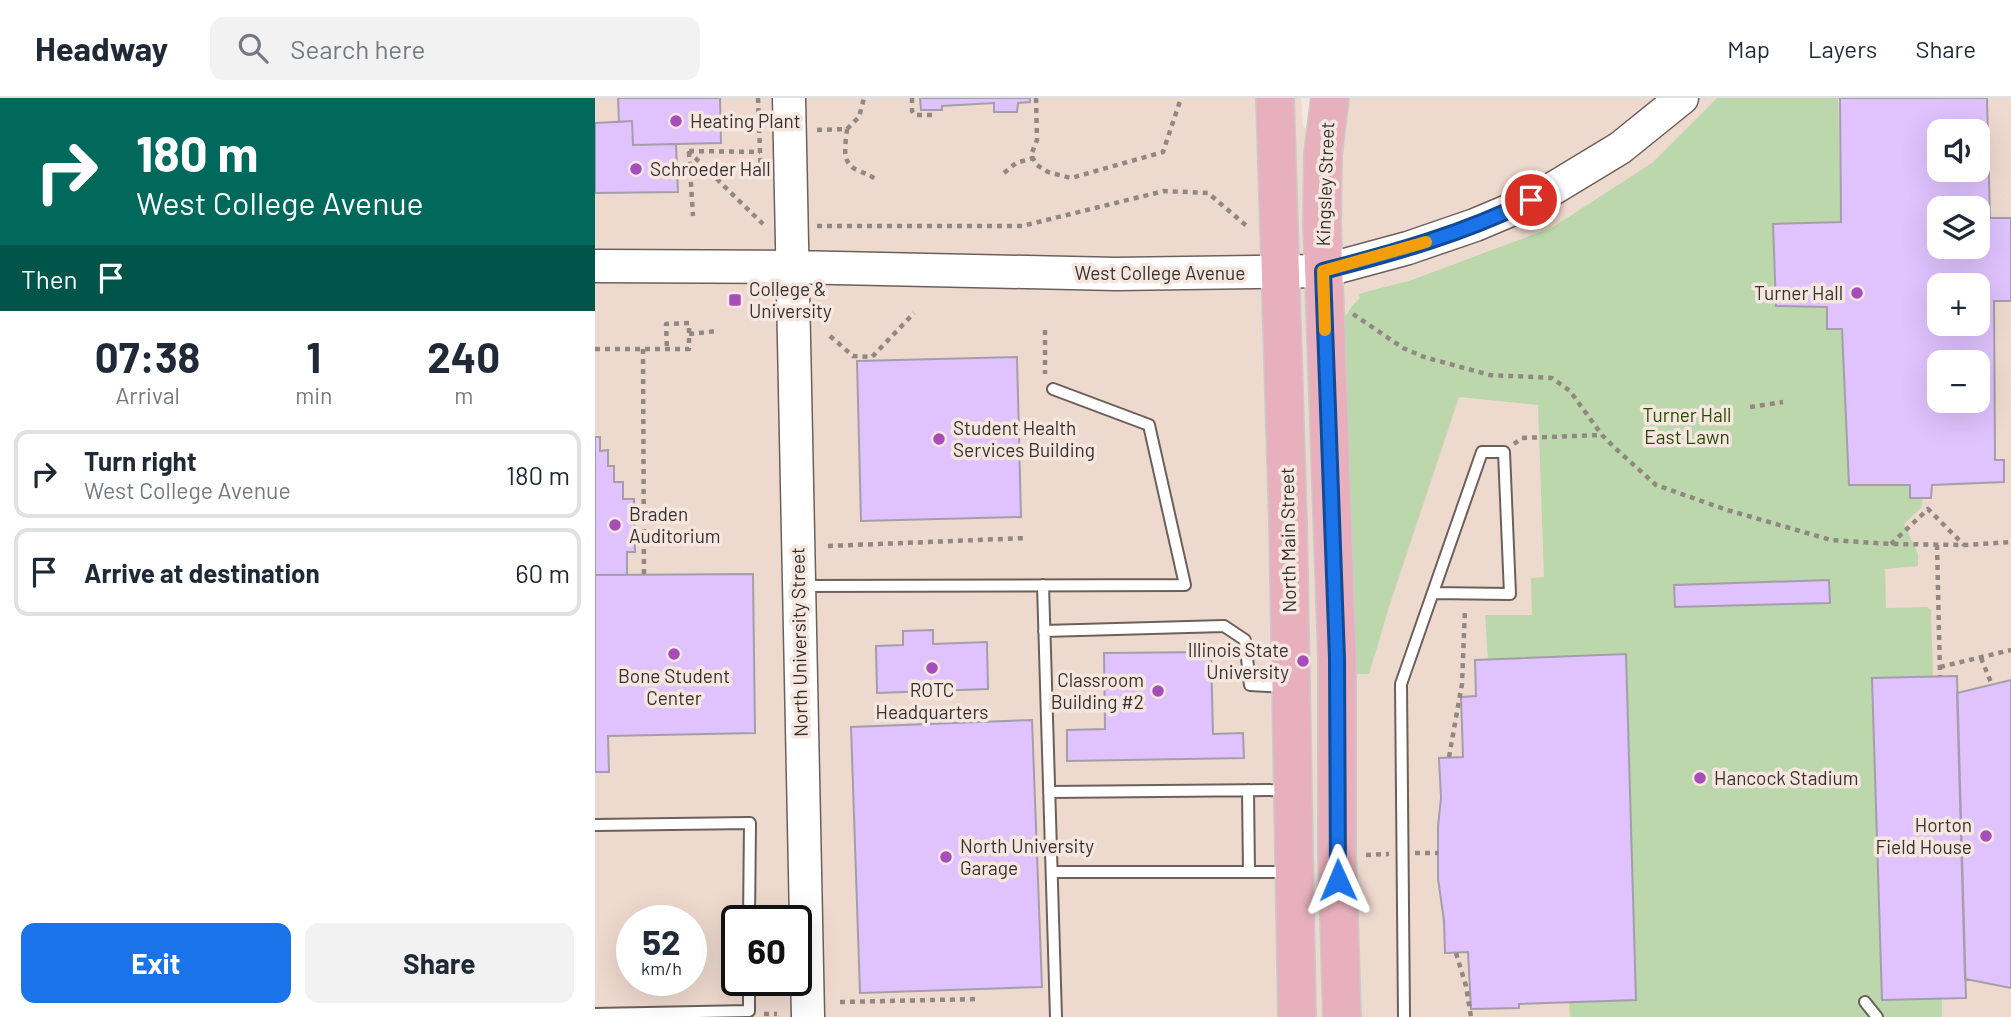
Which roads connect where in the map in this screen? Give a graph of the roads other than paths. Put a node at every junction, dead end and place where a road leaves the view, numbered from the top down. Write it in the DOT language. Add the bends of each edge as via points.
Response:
graph roads {
  1 [pos="789,98"];
  2 [pos="1275,98"];
  3 [pos="1331,98"];
  4 [pos="1682,98"];
  5 [pos="595,266"];
  6 [pos="792,267"];
  7 [pos="1323,271"];
  8 [pos="1280,272"];
  9 [pos="1053,390"];
  10 [pos="1043,585"];
  11 [pos="798,586"];
  12 [pos="1433,593"];
  13 [pos="1044,631"];
  14 [pos="1291,688"];
  15 [pos="1248,790"];
  16 [pos="1292,790"];
  17 [pos="1049,792"];
  18 [pos="595,825"];
  19 [pos="1052,872"];
  20 [pos="1249,872"];
  21 [pos="1294,872"];
  22 [pos="748,905"];
  23 [pos="749,996"];
  24 [pos="1865,1002"];
  25 [pos="595,1014"];
  26 [pos="808,1017"];
  27 [pos="1056,1017"];
  28 [pos="1297,1017"];
  29 [pos="1342,1017"];
  30 [pos="1404,1017"];
  31 [pos="1877,1017"];
  1 -- 6 [label="main road, North University Street"];
  2 -- 8 [label="main road, North Main Street"];
  3 -- 7 [label="main road, Kingsley Street" via="1323,154"];
  4 -- 7 [label="main road, West College Avenue" via="1620,148 1513,209 1408,248"];
  5 -- 6 [label="main road, West College Avenue"];
  6 -- 8 [label="main road, West College Avenue" via="1116,274"];
  6 -- 11 [label="main road, North University Street"];
  7 -- 8 [label="main road, West College Avenue"];
  7 -- 29 [label="main road" via="1337,658"];
  8 -- 14 [label="main road, North Main Street"];
  9 -- 10 [label="lane" via="1149,425 1185,585"];
  10 -- 11 [label="lane"];
  10 -- 13 [label="lane"];
  11 -- 26 [label="main road, North University Street"];
  12 -- 12 [label="lane" via="1482,452 1504,452 1510,594"];
  12 -- 30 [label="lane" via="1401,684"];
  13 -- 14 [label="lane" via="1224,626 1245,640 1250,685"];
  13 -- 17 [label="lane"];
  14 -- 16 [label="main road, North Main Street"];
  15 -- 16 [label="lane"];
  15 -- 17 [label="lane"];
  15 -- 20 [label="lane"];
  16 -- 21 [label="main road, North Main Street"];
  17 -- 19 [label="lane"];
  18 -- 22 [label="lane" via="750,823"];
  19 -- 20 [label="lane"];
  19 -- 27 [label="lane"];
  20 -- 21 [label="lane"];
  21 -- 28 [label="main road, North Main Street"];
  23 -- 25 [label="lane" via="749,1011"];
  24 -- 31 [label="lane"];
}
